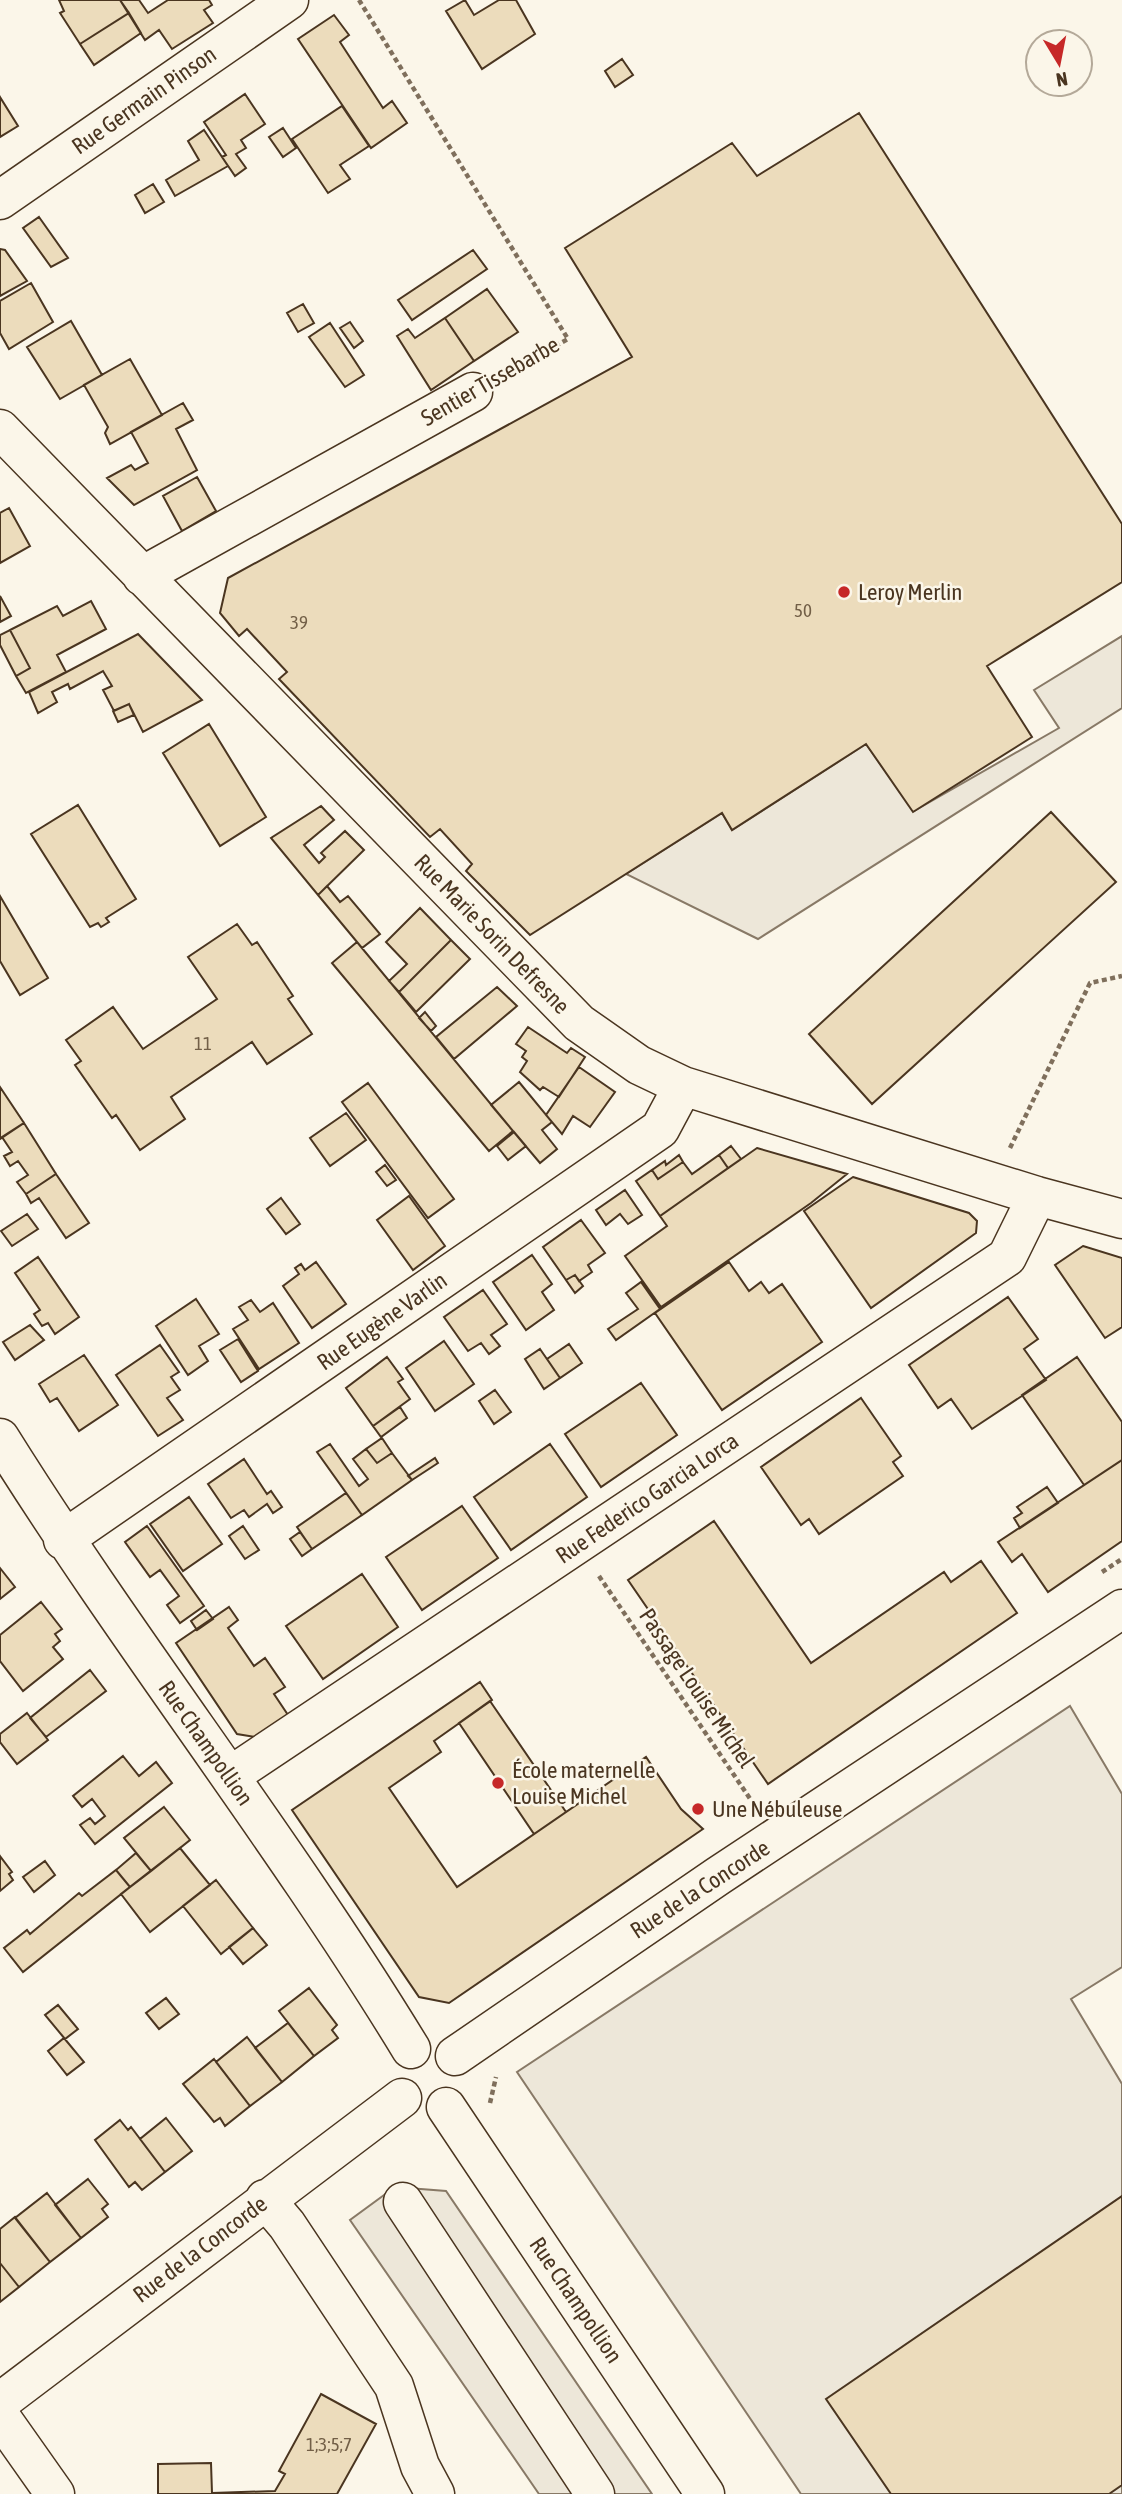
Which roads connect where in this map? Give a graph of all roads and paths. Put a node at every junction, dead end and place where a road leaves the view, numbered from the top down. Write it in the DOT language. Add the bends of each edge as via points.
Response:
graph roads {
  1 [pos="289,0"];
  2 [pos="359,0"];
  3 [pos="0,200"];
  4 [pos="473,392"];
  5 [pos="0,429"];
  6 [pos="142,576"];
  7 [pos="1122,976"];
  8 [pos="682,1086"];
  9 [pos="993,1182"];
  10 [pos="1037,1196"];
  11 [pos="1122,1219"];
  12 [pos="0,1438"];
  13 [pos="64,1540"];
  14 [pos="610,1593"];
  15 [pos="1122,1609"];
  16 [pos="230,1776"];
  17 [pos="777,1839"];
  18 [pos="411,2049"];
  19 [pos="455,2056"];
  20 [pos="504,2070"];
  21 [pos="402,2098"];
  22 [pos="455,2119"];
  23 [pos="265,2199"];
  24 [pos="403,2202"];
  25 [pos="0,2402"];
  26 [pos="0,2416"];
  27 [pos="55,2494"];
  28 [pos="435,2494"];
  29 [pos="595,2494"];
  30 [pos="705,2494"];
  1 -- 3 [label="street, Rue Germain Pinson"];
  2 -- 4 [label="path, Sentier Tissebarbe" via="568,340"];
  4 -- 6 [label="street, Sentier Tissebarbe"];
  5 -- 6 [label="street, Rue Marie Sorin Defresne"];
  6 -- 8 [label="street, Rue Marie Sorin Defresne" via="579,1023 639,1065"];
  7 -- 9 [label="path" via="1090,983"];
  8 -- 9 [label="street, Rue Marie Sorin Defresne"];
  8 -- 13 [label="street, Rue Eugène Varlin" via="660,1129"];
  9 -- 10 [label="street, Rue Marie Sorin Defresne"];
  10 -- 11 [label="street, Rue Marie Sorin Defresne"];
  10 -- 16 [label="street, Rue Federico Garcia Lorca" via="1007,1257"];
  12 -- 13 [label="street, Rue Champollion"];
  13 -- 16 [label="street, Rue Champollion"];
  14 -- 17 [label="path, Passage Louise Michel"];
  15 -- 17 [label="street, Rue de la Concorde"];
  16 -- 18 [label="street, Rue Champollion"];
  17 -- 19 [label="street, Rue de la Concorde"];
  18 -- 19 [label="street" via="426,2044 442,2046"];
  18 -- 21 [label="street" via="399,2063 396,2081"];
  19 -- 22 [label="street" via="463,2069 463,2084"];
  20 -- 22 [label="path" via="496,2076 486,2110"];
  21 -- 22 [label="street" via="414,2108"];
  21 -- 23 [label="street, Rue de la Concorde"];
  22 -- 30 [label="street, Rue Champollion"];
  23 -- 25 [label="street, Rue de la Concorde"];
  23 -- 28 [label="street" via="394,2386 420,2466"];
  24 -- 29 [label="street"];
  26 -- 27 [label="street"];
}
